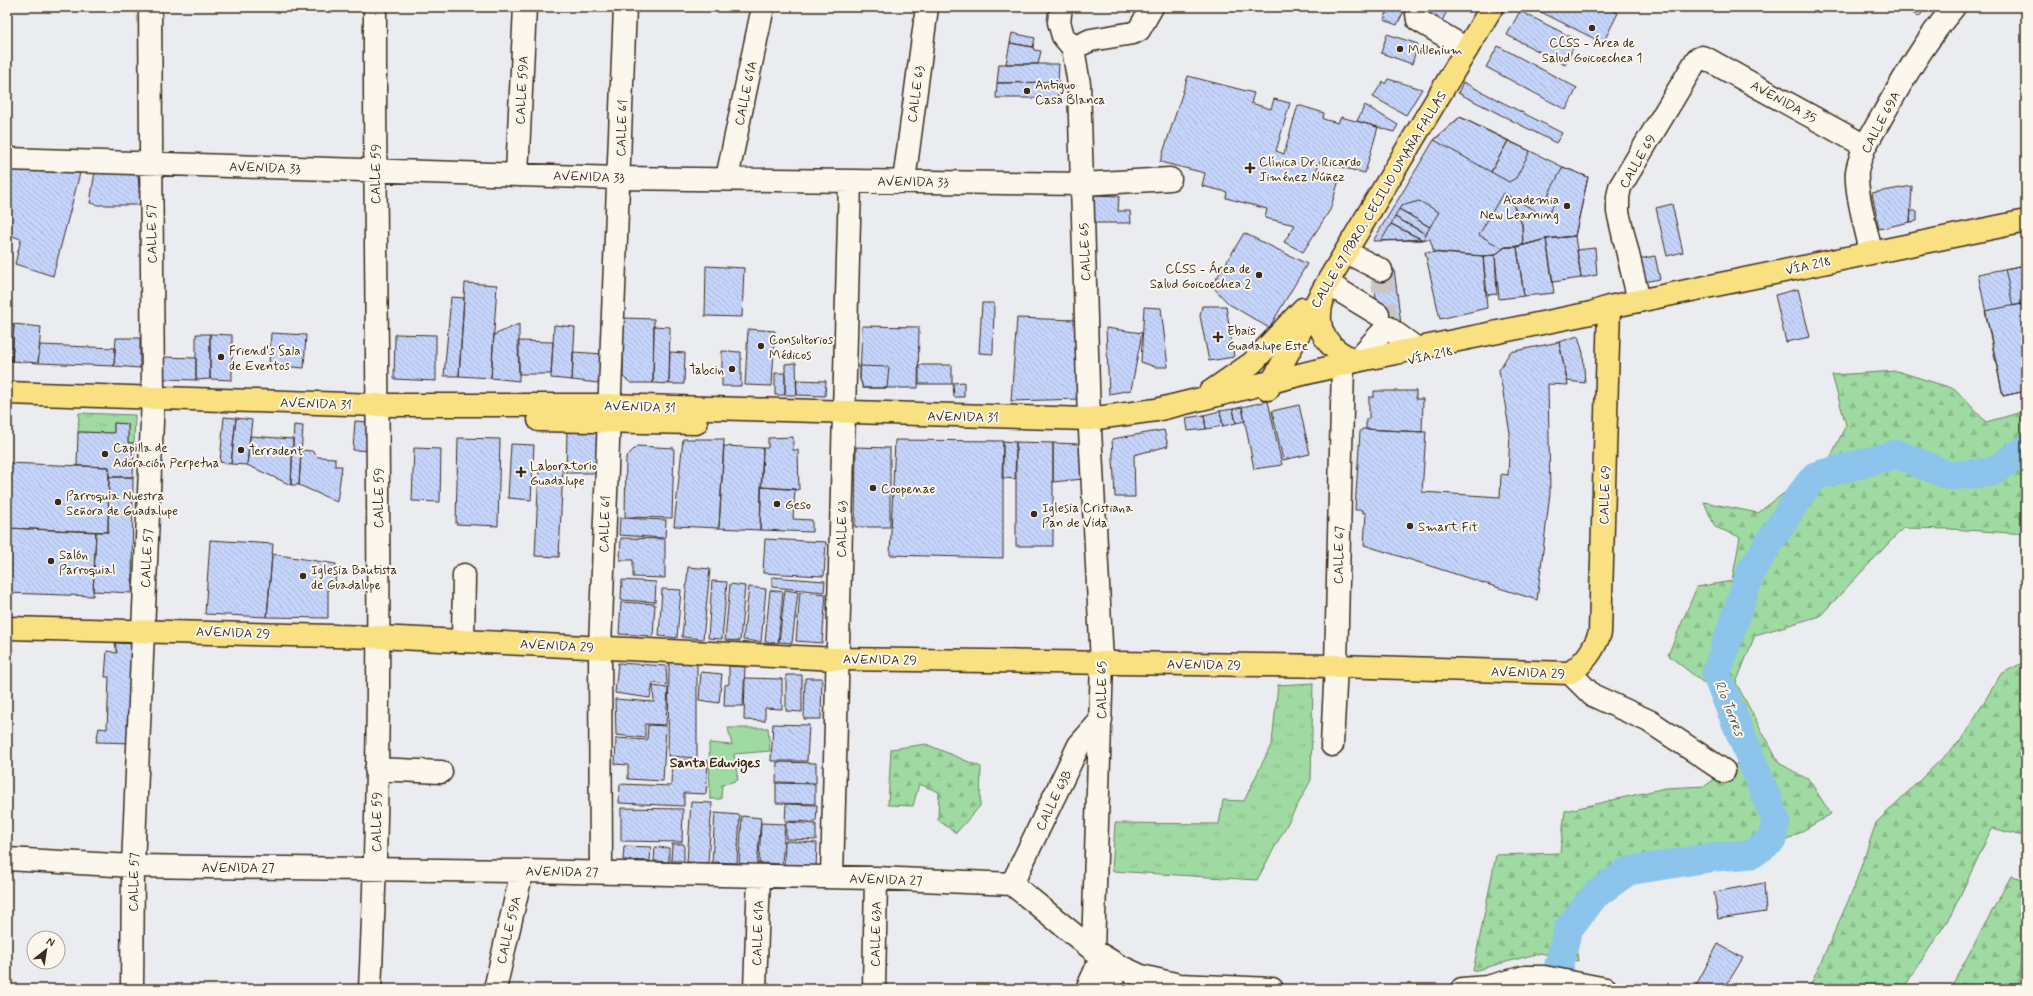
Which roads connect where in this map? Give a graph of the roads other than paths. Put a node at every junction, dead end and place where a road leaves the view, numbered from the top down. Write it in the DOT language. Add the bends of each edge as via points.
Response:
graph roads {
  1 [pos="150,7"];
  2 [pos="375,7"];
  3 [pos="525,7"];
  4 [pos="625,7"];
  5 [pos="763,7"];
  6 [pos="927,7"];
  7 [pos="1061,7"];
  8 [pos="1152,7"];
  9 [pos="1416,7"];
  10 [pos="1492,7"];
  11 [pos="1954,7"];
  12 [pos="1073,48"];
  13 [pos="1467,49"];
  14 [pos="1702,57"];
  15 [pos="1865,146"];
  16 [pos="7,159"];
  17 [pos="150,163"];
  18 [pos="374,171"];
  19 [pos="517,174"];
  20 [pos="619,178"];
  21 [pos="727,178"];
  22 [pos="1170,179"];
  23 [pos="850,181"];
  24 [pos="904,181"];
  25 [pos="1082,184"];
  26 [pos="2025,219"];
  27 [pos="1346,252"];
  28 [pos="1871,252"];
  29 [pos="1381,270"];
  30 [pos="1327,283"];
  31 [pos="1639,300"];
  32 [pos="1600,310"];
  33 [pos="1378,314"];
  34 [pos="1347,367"];
  35 [pos="1269,385"];
  36 [pos="7,393"];
  37 [pos="1198,400"];
  38 [pos="153,404"];
  39 [pos="7,407"];
  40 [pos="378,410"];
  41 [pos="608,413"];
  42 [pos="844,419"];
  43 [pos="1090,424"];
  44 [pos="464,575"];
  45 [pos="7,628"];
  46 [pos="142,630"];
  47 [pos="377,636"];
  48 [pos="463,641"];
  49 [pos="600,647"];
  50 [pos="838,659"];
  51 [pos="1102,662"];
  52 [pos="1336,666"];
  53 [pos="1570,673"];
  54 [pos="1101,720"];
  55 [pos="1332,745"];
  56 [pos="376,769"];
  57 [pos="1724,770"];
  58 [pos="441,772"];
  59 [pos="7,859"];
  60 [pos="133,866"];
  61 [pos="376,868"];
  62 [pos="522,870"];
  63 [pos="600,872"];
  64 [pos="759,876"];
  65 [pos="832,878"];
  66 [pos="876,878"];
  67 [pos="1012,884"];
  68 [pos="1105,958"];
  69 [pos="1603,988"];
  70 [pos="132,989"];
  71 [pos="357,989"];
  72 [pos="370,989"];
  73 [pos="495,989"];
  74 [pos="755,989"];
  75 [pos="874,989"];
  76 [pos="1087,989"];
  77 [pos="1107,989"];
  78 [pos="1272,989"];
  79 [pos="1462,989"];
  1 -- 17 [label="street, CALLE 57"];
  2 -- 18 [label="street, CALLE 59"];
  3 -- 19 [label="street, CALLE 59A"];
  4 -- 20 [label="street, CALLE 61"];
  5 -- 21 [label="street, CALLE 61A"];
  6 -- 24 [label="street, CALLE 63"];
  7 -- 12 [label="street" via="1059,22 1063,36"];
  8 -- 12 [label="street" via="1139,30 1091,40"];
  9 -- 13 [label="street" via="1418,20"];
  10 -- 13 [label="main road, CALLE 67 PBRO. CECILIO UMAÑA FALLAS"];
  11 -- 15 [label="street, CALLE 69A" via="1932,32"];
  12 -- 25 [label="street, CALLE 65" via="1079,84"];
  13 -- 27 [label="main road, CALLE 67 PBRO. CECILIO UMAÑA FALLAS"];
  14 -- 15 [label="street, AVENIDA 35"];
  14 -- 31 [label="street, CALLE 69" via="1697,59 1620,187 1618,212"];
  15 -- 28 [label="street, CALLE 69A" via="1857,173 1857,184"];
  16 -- 17 [label="street, AVENIDA 33"];
  17 -- 18 [label="street, AVENIDA 33"];
  17 -- 38 [label="street, CALLE 57"];
  18 -- 19 [label="street, AVENIDA 33"];
  18 -- 40 [label="street, CALLE 59"];
  19 -- 20 [label="street, AVENIDA 33"];
  20 -- 21 [label="street, AVENIDA 33"];
  20 -- 41 [label="street, CALLE 61"];
  21 -- 23 [label="street, AVENIDA 33"];
  22 -- 25 [label="street, AVENIDA 33"];
  23 -- 24 [label="street, AVENIDA 33"];
  23 -- 42 [label="street, CALLE 63"];
  24 -- 25 [label="street, AVENIDA 33"];
  25 -- 43 [label="street, CALLE 65"];
  26 -- 28 [label="main road, VÍA 218"];
  27 -- 29 [label="street"];
  27 -- 30 [label="main road, CALLE 67 PBRO. CECILIO UMAÑA FALLAS"];
  28 -- 31 [label="main road, VÍA 218"];
  30 -- 33 [label="street"];
  30 -- 34 [label="main road" via="1320,307 1320,325 1327,342"];
  30 -- 35 [label="main road, CALLE 67 PBRO. CECILIO UMAÑA FALLAS"];
  30 -- 37 [label="main road" via="1252,363"];
  31 -- 32 [label="main road, VÍA 218"];
  32 -- 34 [label="main road, VÍA 218" via="1416,348"];
  32 -- 34 [label="main road, VÍA 218" via="1551,330"];
  32 -- 53 [label="main road, CALLE 69" via="1600,633 1593,651"];
  34 -- 35 [label="main road, VÍA 218"];
  34 -- 52 [label="street, CALLE 67"];
  35 -- 37 [label="main road, AVENIDA 31"];
  35 -- 43 [label="main road, AVENIDA 31" via="1159,418"];
  36 -- 38 [label="main road, AVENIDA 31"];
  37 -- 43 [label="main road, AVENIDA 31"];
  38 -- 39 [label="main road, AVENIDA 31"];
  38 -- 40 [label="main road, AVENIDA 31"];
  38 -- 46 [label="street, CALLE 57"];
  40 -- 41 [label="main road, AVENIDA 31"];
  40 -- 47 [label="street, CALLE 59"];
  41 -- 42 [label="main road, AVENIDA 31"];
  41 -- 49 [label="street, CALLE 61"];
  42 -- 43 [label="main road, AVENIDA 31"];
  42 -- 50 [label="street, CALLE 63"];
  43 -- 51 [label="street, CALLE 65"];
  44 -- 48 [label="street"];
  45 -- 46 [label="main road, AVENIDA 29"];
  46 -- 47 [label="main road, AVENIDA 29"];
  46 -- 60 [label="street, CALLE 57"];
  47 -- 48 [label="main road, AVENIDA 29"];
  47 -- 56 [label="street, CALLE 59"];
  48 -- 49 [label="main road, AVENIDA 29"];
  49 -- 50 [label="main road, AVENIDA 29"];
  49 -- 63 [label="street, CALLE 61"];
  50 -- 51 [label="main road, AVENIDA 29"];
  50 -- 65 [label="street, CALLE 63"];
  51 -- 52 [label="main road, AVENIDA 29"];
  51 -- 54 [label="street, CALLE 65"];
  52 -- 53 [label="main road, AVENIDA 29"];
  52 -- 55 [label="street, CALLE 67"];
  53 -- 57 [label="street, AVENIDA 29" via="1592,695 1649,721"];
  54 -- 67 [label="street, CALLE 63B" via="1079,745"];
  54 -- 68 [label="street, CALLE 65"];
  56 -- 58 [label="street"];
  56 -- 61 [label="street, CALLE 59"];
  59 -- 60 [label="street, AVENIDA 27"];
  60 -- 61 [label="street, AVENIDA 27"];
  60 -- 70 [label="street, CALLE 57"];
  61 -- 62 [label="street, AVENIDA 27"];
  61 -- 72 [label="street, CALLE 59"];
  62 -- 63 [label="street, AVENIDA 27"];
  62 -- 73 [label="street, CALLE 59A"];
  63 -- 64 [label="street, AVENIDA 27"];
  64 -- 65 [label="street, AVENIDA 27"];
  64 -- 74 [label="street, CALLE 61A"];
  65 -- 66 [label="street, AVENIDA 27"];
  66 -- 67 [label="street, AVENIDA 27"];
  66 -- 75 [label="street, CALLE 63A"];
  67 -- 68 [label="street"];
  68 -- 76 [label="street, CALLE 65"];
  68 -- 77 [label="street, CALLE 65"];
  68 -- 78 [label="street" via="1141,976 1179,985"];
  69 -- 79 [label="street" via="1525,977 1487,987"];
  71 -- 72 [label="street"];
}
